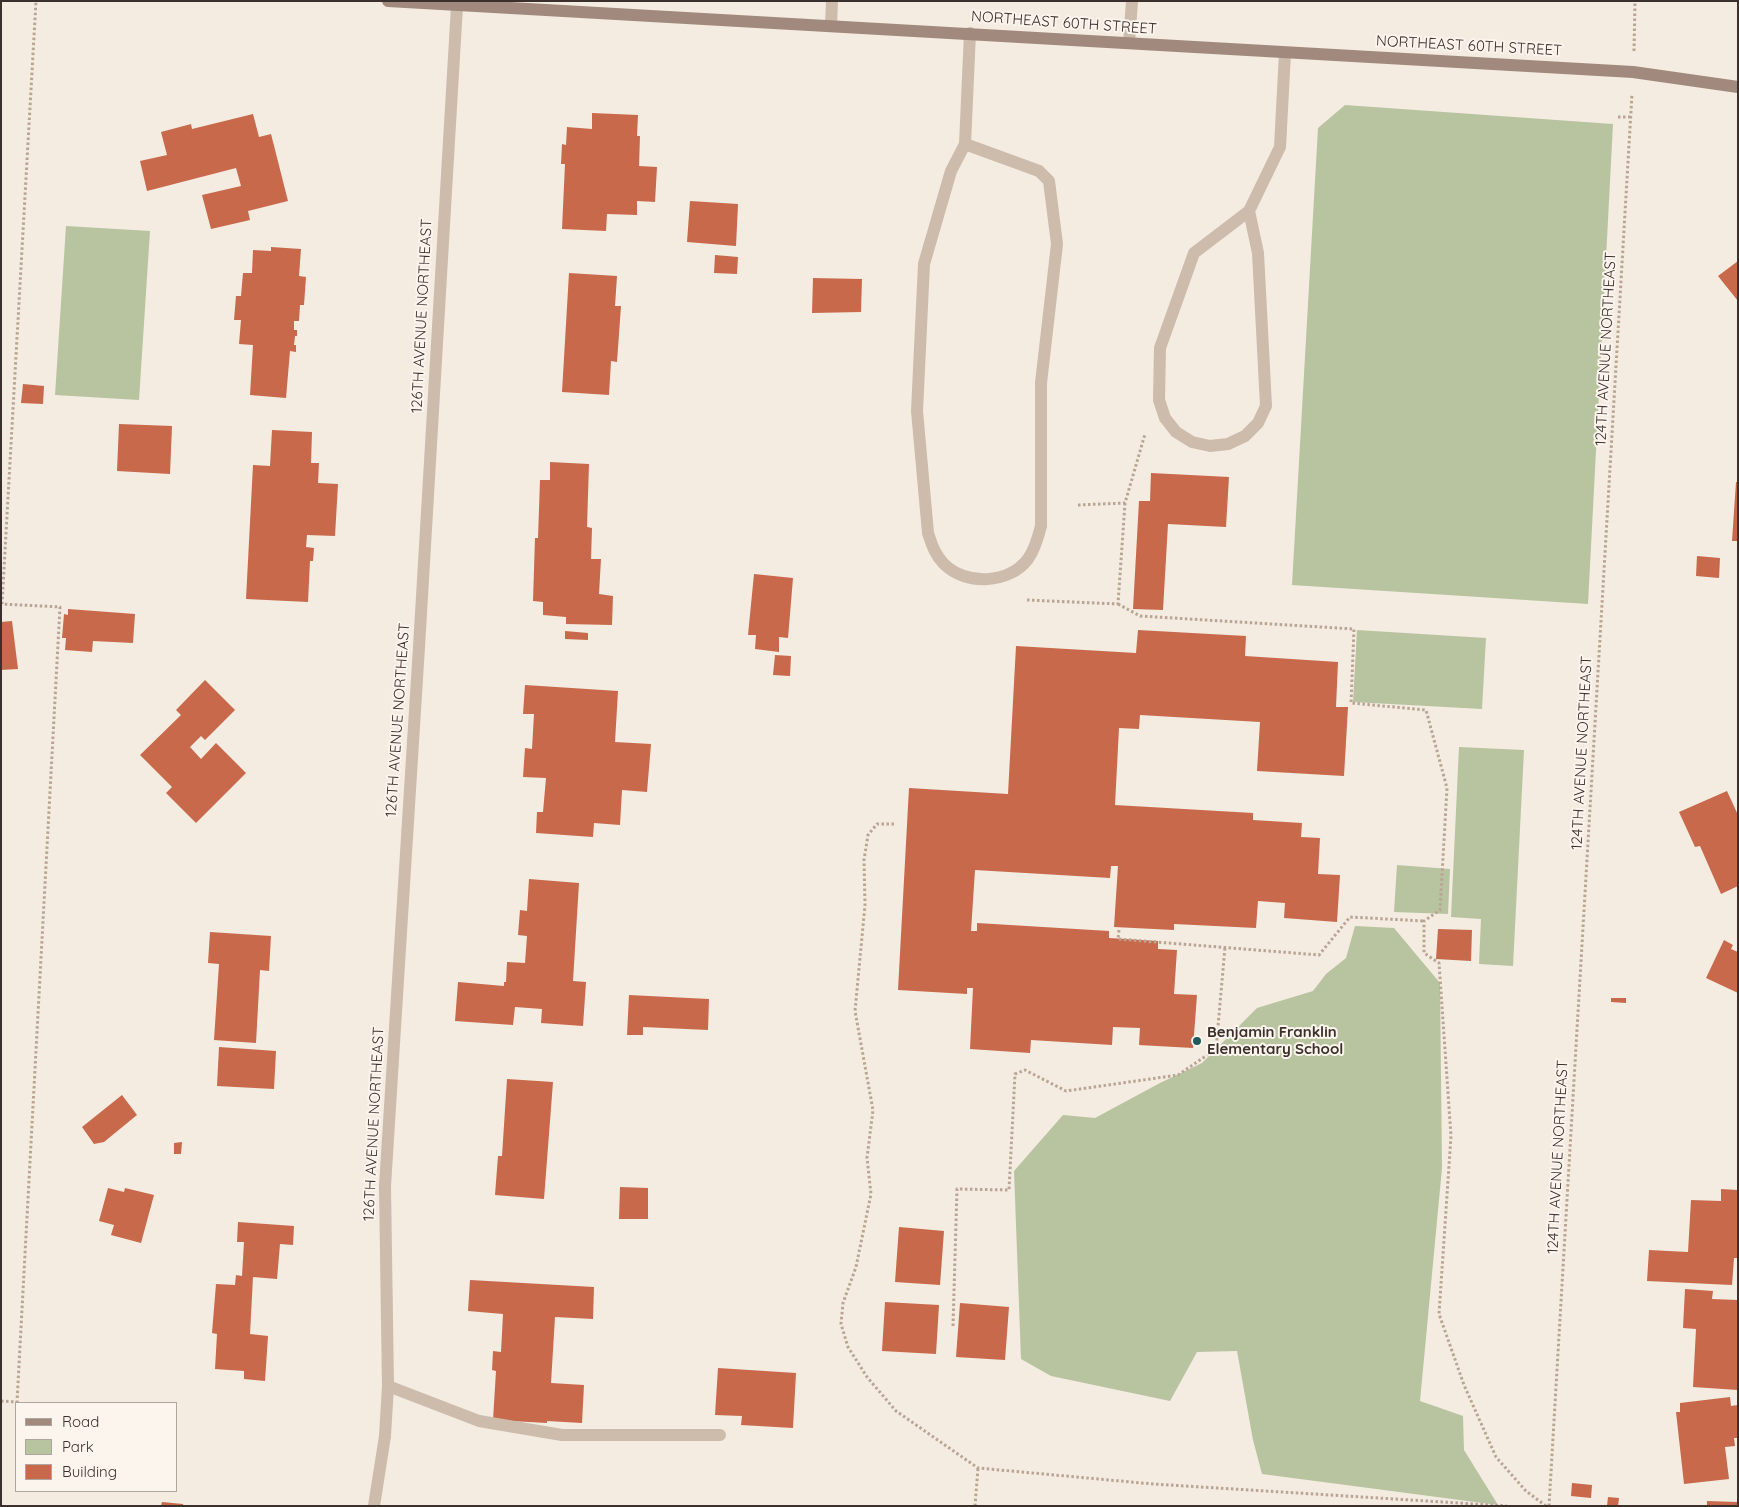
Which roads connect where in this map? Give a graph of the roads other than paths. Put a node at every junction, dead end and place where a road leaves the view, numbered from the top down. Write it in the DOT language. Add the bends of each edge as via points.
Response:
graph roads {
  1 [pos="388,1"];
  2 [pos="832,1"];
  3 [pos="1132,1"];
  4 [pos="457,6"];
  5 [pos="831,26"];
  6 [pos="970,33"];
  7 [pos="1129,43"];
  8 [pos="1285,53"];
  9 [pos="1738,87"];
  10 [pos="965,144"];
  11 [pos="1248,211"];
  12 [pos="388,1386"];
  13 [pos="720,1435"];
  14 [pos="374,1506"];
  1 -- 4 [label="street, NORTHEAST 60TH STREET"];
  2 -- 5 [label="street"];
  3 -- 7 [label="street"];
  4 -- 5 [label="street, NORTHEAST 60TH STREET"];
  4 -- 12 [label="street, 126TH AVENUE NORTHEAST" via="385,1186"];
  5 -- 6 [label="street, NORTHEAST 60TH STREET"];
  6 -- 7 [label="street, NORTHEAST 60TH STREET"];
  6 -- 10 [label="street"];
  7 -- 8 [label="street, NORTHEAST 60TH STREET"];
  8 -- 9 [label="street, NORTHEAST 60TH STREET" via="1633,72"];
  8 -- 11 [label="street" via="1280,147"];
  10 -- 10 [label="street" via="951,171 924,264 917,411 928,533 934,550 945,565 960,575 978,580 996,579 1013,572 1027,560 1041,526 1041,383 1057,244 1049,181 1039,171"];
  11 -- 11 [label="street" via="1194,253 1160,348 1159,400 1165,418 1176,432 1192,442 1210,446 1228,444 1244,436 1258,423 1266,406 1258,253"];
  12 -- 13 [label="street" via="479,1421 562,1435"];
  12 -- 14 [label="street, 126TH AVENUE NORTHEAST" via="385,1436"];
}
